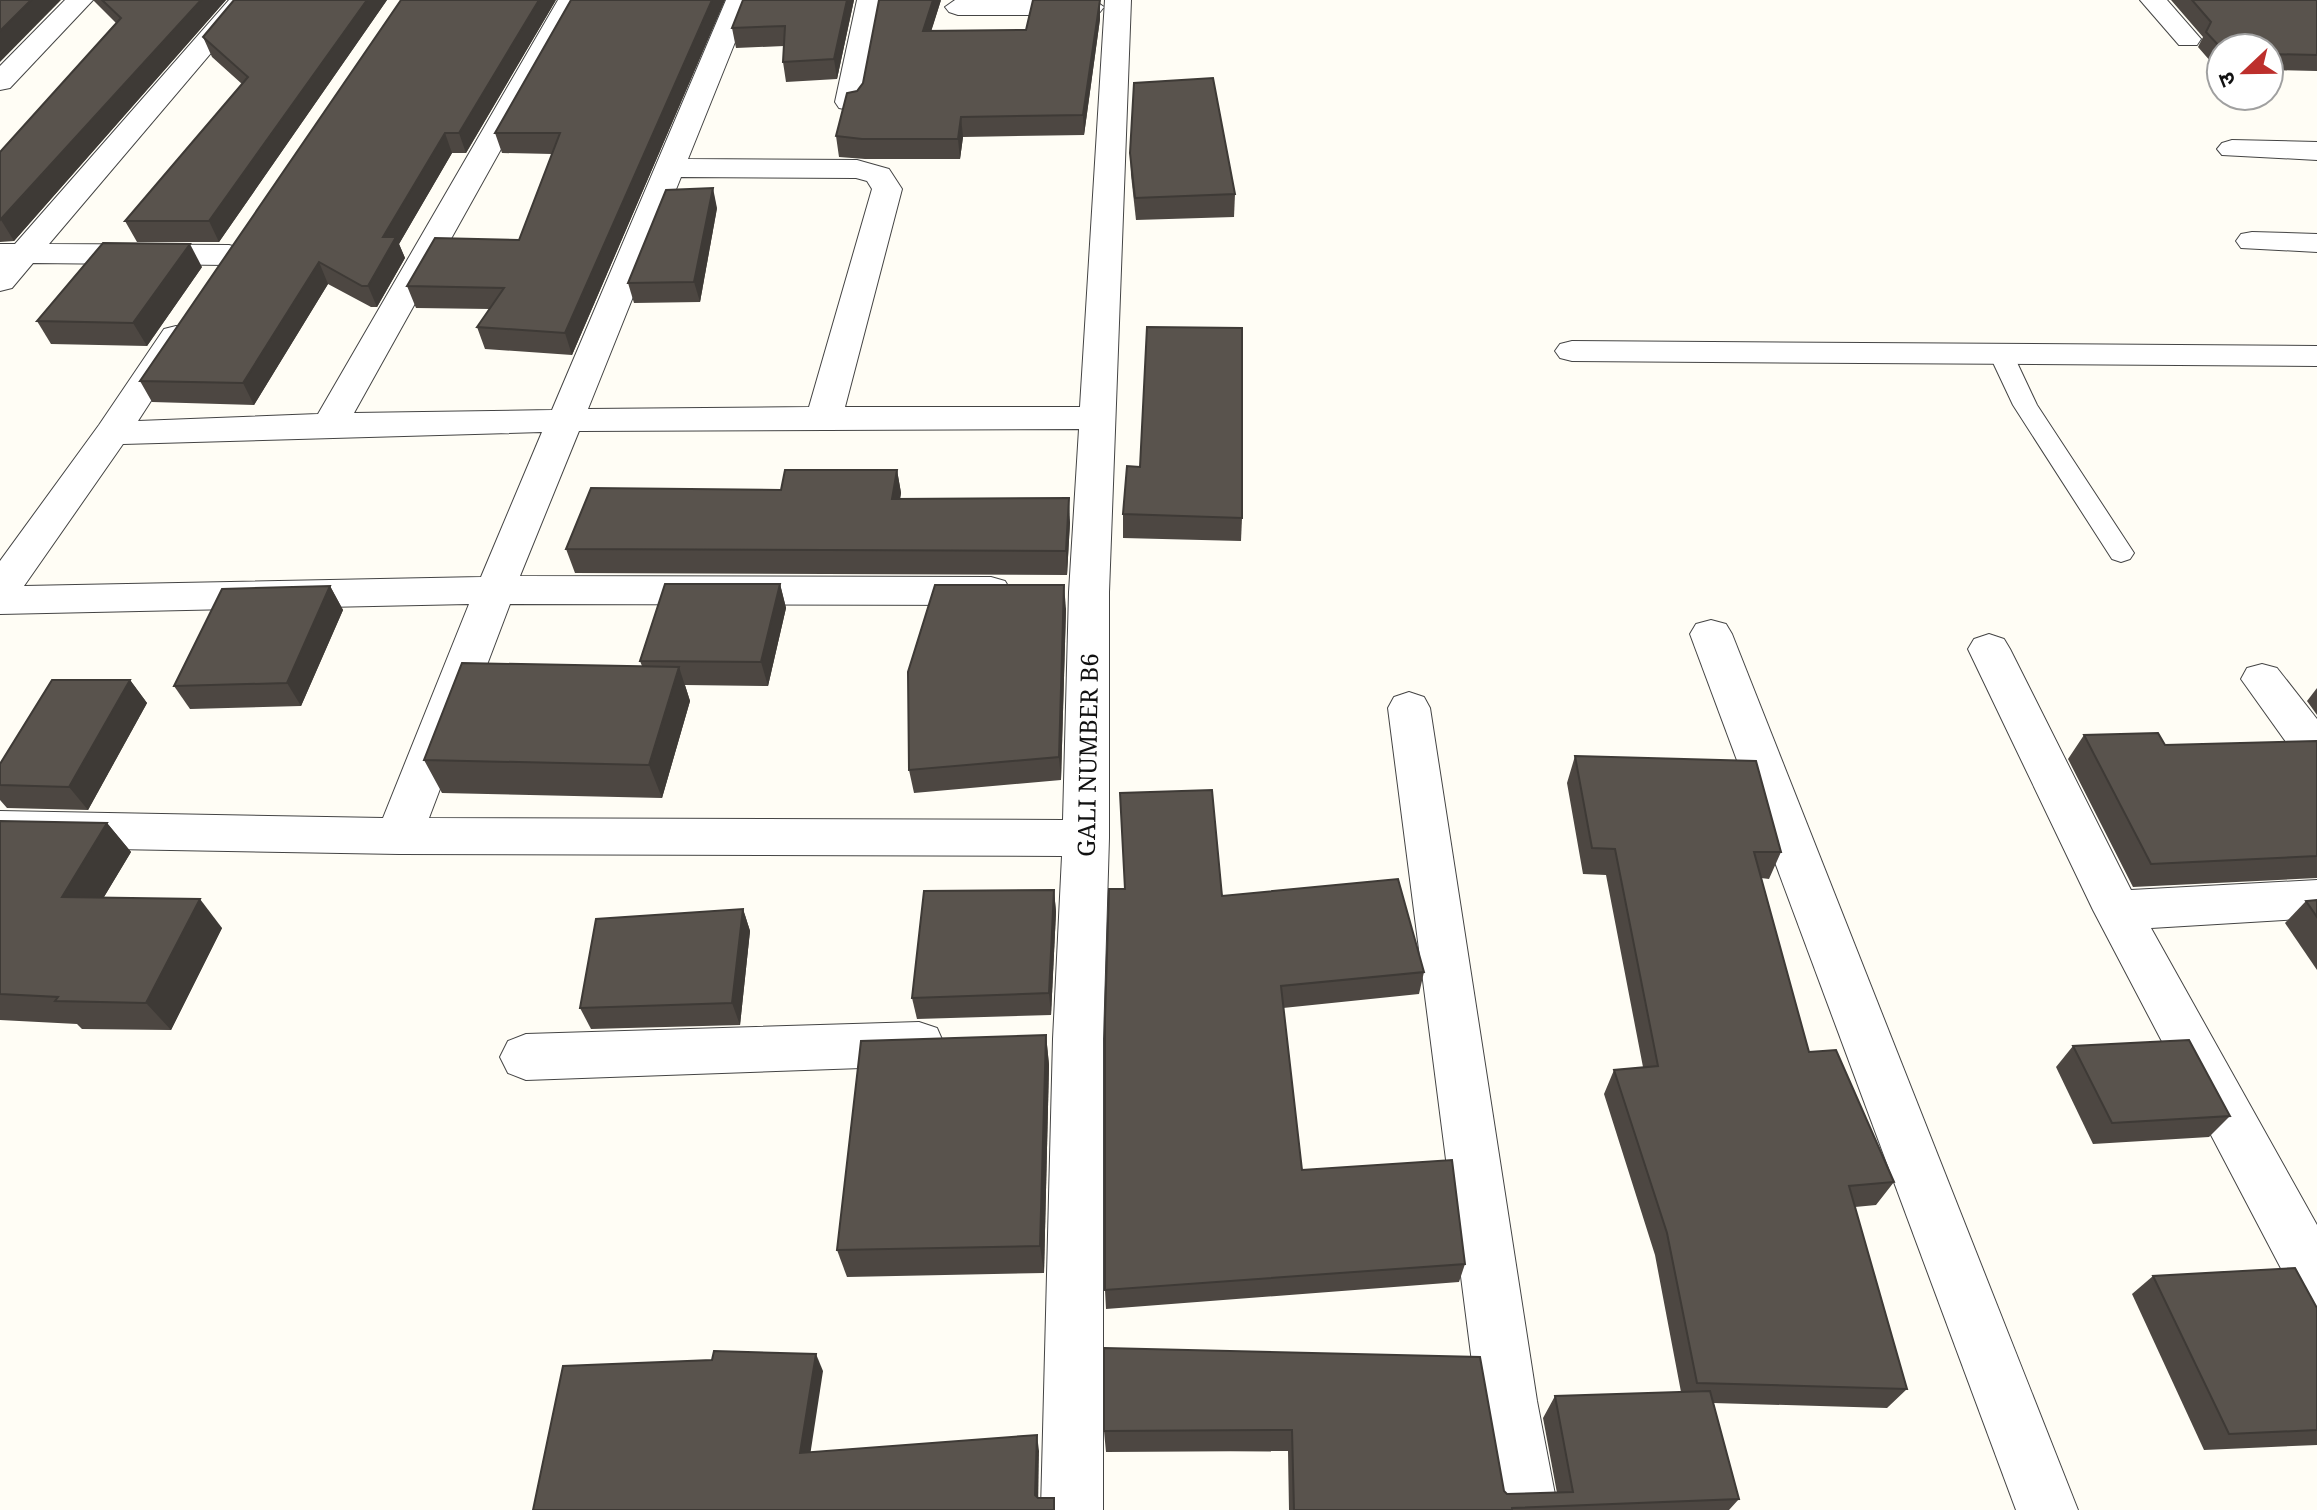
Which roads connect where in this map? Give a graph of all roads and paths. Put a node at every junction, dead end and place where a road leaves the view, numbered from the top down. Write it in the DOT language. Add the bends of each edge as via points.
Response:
graph roads {
  1 [pos="80,0"];
  2 [pos="243,0"];
  3 [pos="571,0"];
  4 [pos="739,0"];
  5 [pos="870,0"];
  6 [pos="2153,0"];
  7 [pos="1118,4"];
  8 [pos="958,7"];
  9 [pos="2188,39"];
  10 [pos="0,82"];
  11 [pos="849,102"];
  12 [pos="2232,149"];
  13 [pos="2317,151"];
  14 [pos="670,168"];
  15 [pos="2252,241"];
  16 [pos="2317,243"];
  17 [pos="12,253"];
  18 [pos="0,281"];
  19 [pos="1572,351"];
  20 [pos="2001,354"];
  21 [pos="2317,356"];
  22 [pos="566,418"];
  23 [pos="824,418"];
  24 [pos="1099,418"];
  25 [pos="331,423"];
  26 [pos="112,433"];
  27 [pos="2121,553"];
  28 [pos="0,590"];
  29 [pos="495,590"];
  30 [pos="1058,592"];
  31 [pos="0,600"];
  32 [pos="1711,634"];
  33 [pos="1989,649"];
  34 [pos="2262,679"];
  35 [pos="1409,708"];
  36 [pos="2317,751"];
  37 [pos="0,829"];
  38 [pos="399,836"];
  39 [pos="1086,838"];
  40 [pos="2317,899"];
  41 [pos="2117,910"];
  42 [pos="968,1043"];
  43 [pos="526,1057"];
  44 [pos="2317,1280"];
  45 [pos="1072,1510"];
  46 [pos="1527,1510"];
  47 [pos="2047,1510"];
  1 -- 10 [label="street"];
  2 -- 17 [label="street"];
  3 -- 25 [label="street"];
  4 -- 14 [label="street"];
  5 -- 11 [label="street"];
  6 -- 9 [label="street"];
  7 -- 8 [label="street"];
  7 -- 24 [label="street, GALI NUMBER B6"];
  12 -- 13 [label="street"];
  14 -- 22 [label="street"];
  14 -- 23 [label="street" via="857,169 878,175 887,189"];
  15 -- 16 [label="street"];
  17 -- 18 [label="street"];
  17 -- 26 [label="street" via="221,268"];
  19 -- 20 [label="street"];
  20 -- 21 [label="street"];
  20 -- 27 [label="lane" via="2025,405"];
  22 -- 23 [label="street"];
  22 -- 25 [label="street"];
  22 -- 29 [label="street"];
  23 -- 24 [label="street"];
  24 -- 30 [label="street, GALI NUMBER B6"];
  25 -- 26 [label="street"];
  26 -- 28 [label="street"];
  29 -- 30 [label="street"];
  29 -- 31 [label="street"];
  29 -- 38 [label="street"];
  30 -- 39 [label="street, GALI NUMBER B6"];
  32 -- 47 [label="street"];
  33 -- 41 [label="street"];
  34 -- 36 [label="street"];
  35 -- 46 [label="street"];
  37 -- 38 [label="street"];
  38 -- 39 [label="street"];
  39 -- 45 [label="street, GALI NUMBER B6" via="1054,1040"];
  40 -- 41 [label="street"];
  41 -- 44 [label="street"];
  42 -- 43 [label="street"];
}
